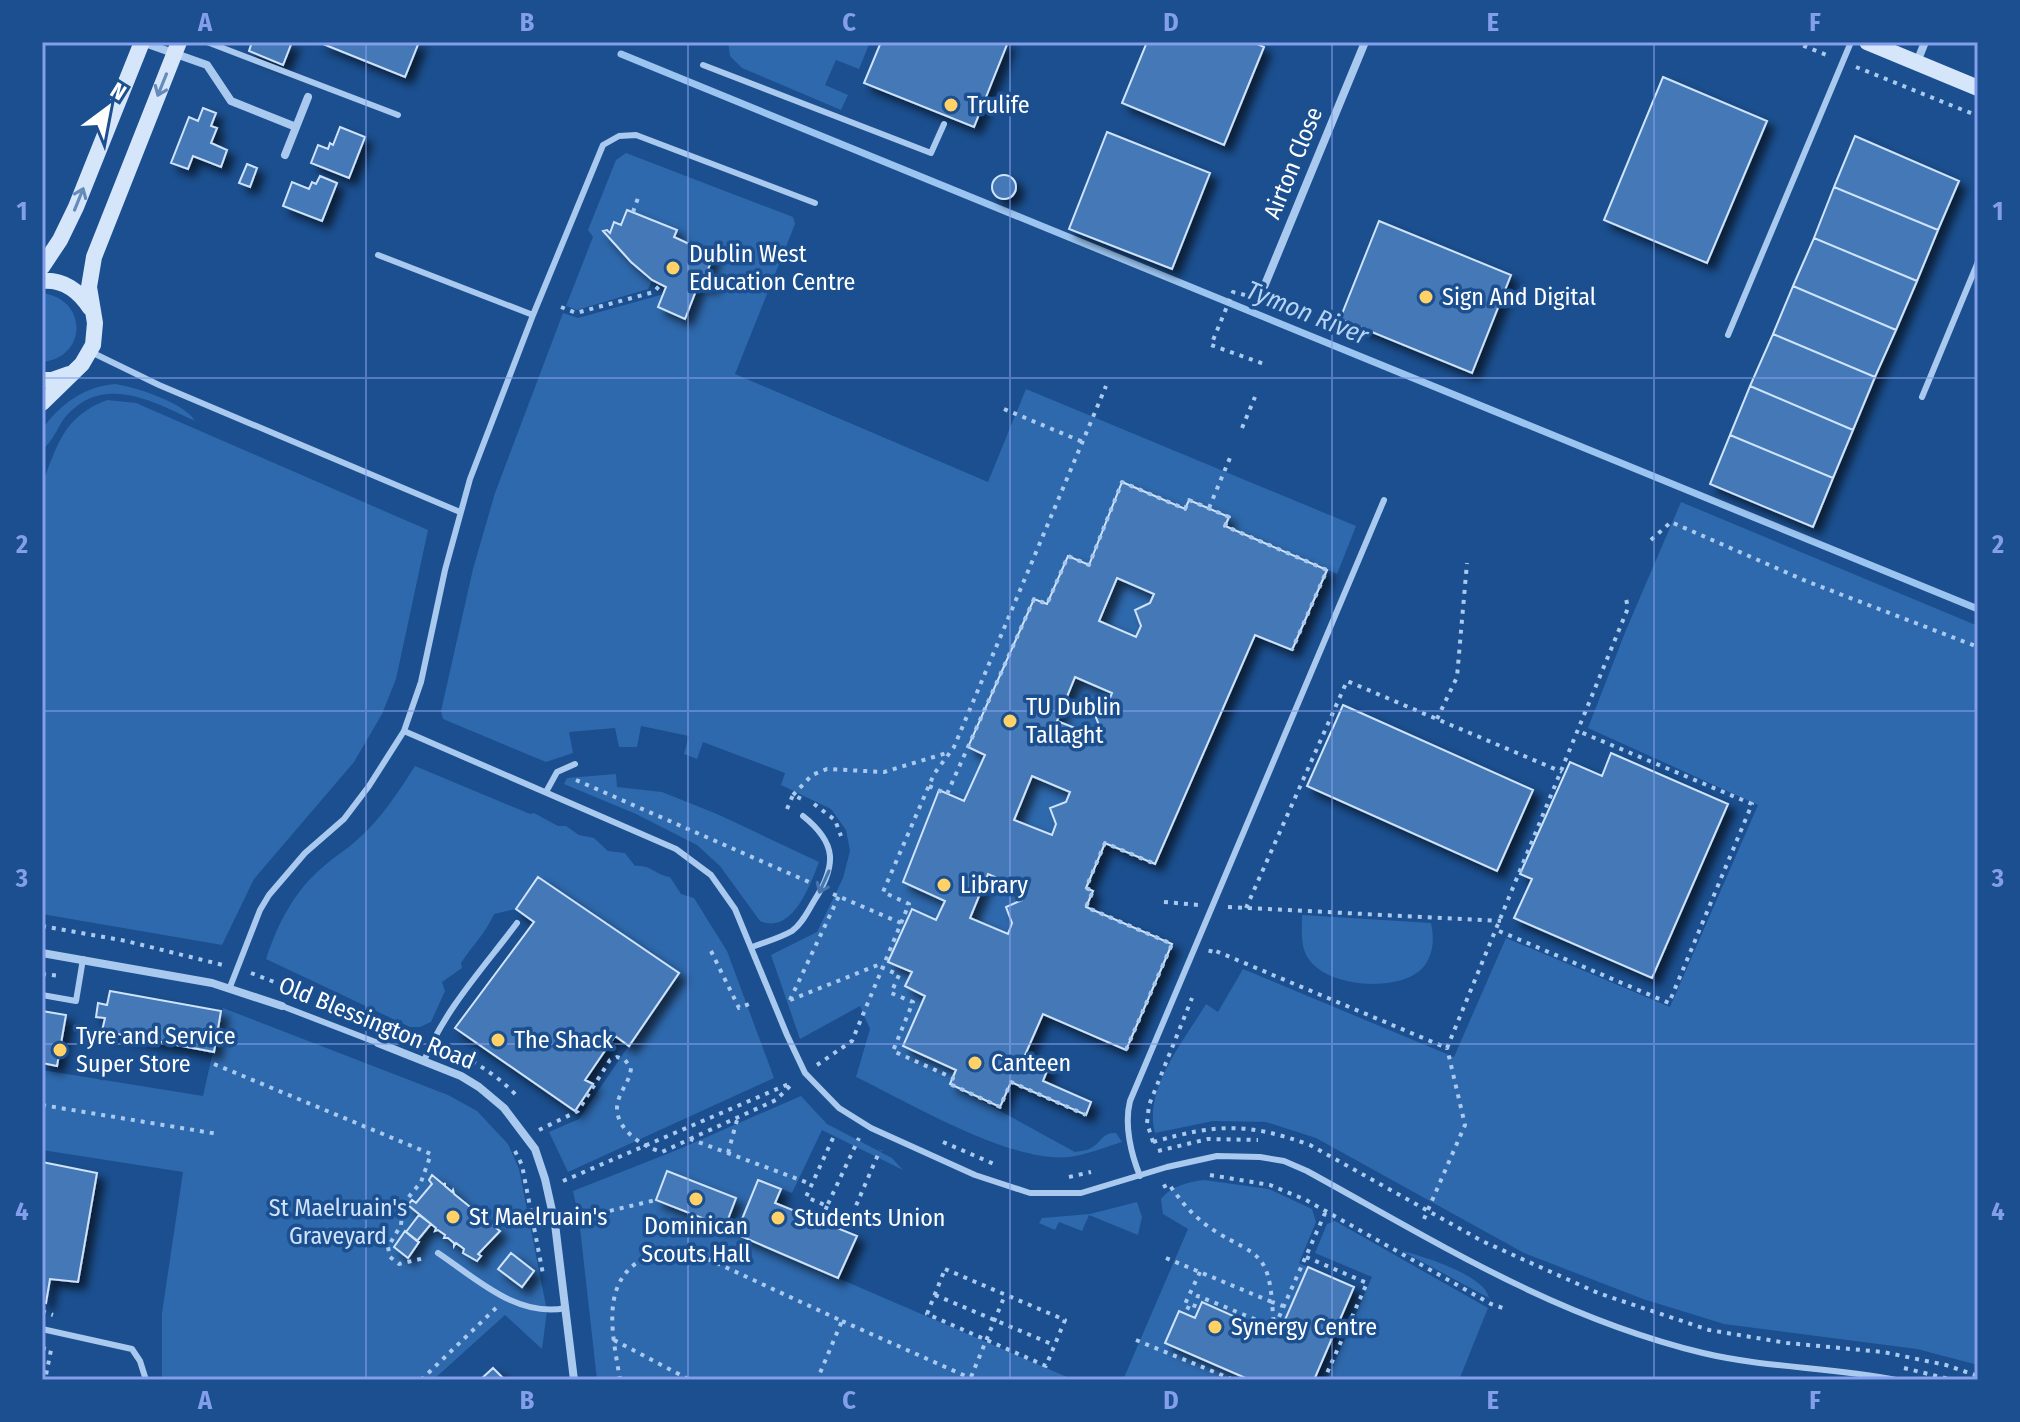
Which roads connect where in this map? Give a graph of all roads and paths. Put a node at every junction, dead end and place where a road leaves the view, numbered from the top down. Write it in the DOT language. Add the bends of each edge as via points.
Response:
graph roads {
  1 [pos="142,42"];
  2 [pos="207,42"];
  3 [pos="236,42"];
  4 [pos="1365,42"];
  5 [pos="1794,42"];
  6 [pos="1851,42"];
  7 [pos="1867,42"];
  8 [pos="1925,42"];
  9 [pos="177,48"];
  10 [pos="232,52"];
  11 [pos="1842,62"];
  12 [pos="1917,62"];
  13 [pos="703,65"];
  14 [pos="1978,88"];
  15 [pos="308,97"];
  16 [pos="398,115"];
  17 [pos="1978,116"];
  18 [pos="944,124"];
  19 [pos="296,127"];
  20 [pos="285,155"];
  21 [pos="639,195"];
  22 [pos="815,203"];
  23 [pos="633,212"];
  24 [pos="378,255"];
  25 [pos="1978,262"];
  26 [pos="42,267"];
  27 [pos="42,281"];
  28 [pos="660,285"];
  29 [pos="1233,292"];
  30 [pos="1259,299"];
  31 [pos="561,307"];
  32 [pos="92,311"];
  33 [pos="533,315"];
  34 [pos="1728,335"];
  35 [pos="91,352"];
  36 [pos="1264,364"];
  37 [pos="74,371"];
  38 [pos="42,380"];
  39 [pos="1106,386"];
  40 [pos="1255,397"];
  41 [pos="1922,397"];
  42 [pos="42,403"];
  43 [pos="1004,409"];
  44 [pos="1242,428"];
  45 [pos="1083,442"];
  46 [pos="1232,453"];
  47 [pos="1384,500"];
  48 [pos="1209,508"];
  49 [pos="460,512"];
  50 [pos="1651,540"];
  51 [pos="1467,563"];
  52 [pos="1626,599"];
  53 [pos="1978,647"];
  54 [pos="1292,650"];
  55 [pos="1437,719"];
  56 [pos="404,731"];
  57 [pos="1578,731"];
  58 [pos="950,752"];
  59 [pos="575,764"];
  60 [pos="1562,772"];
  61 [pos="576,780"];
  62 [pos="929,786"];
  63 [pos="546,792"];
  64 [pos="793,795"];
  65 [pos="803,816"];
  66 [pos="1155,864"];
  67 [pos="811,883"];
  68 [pos="1164,902"];
  69 [pos="1212,906"];
  70 [pos="1246,908"];
  71 [pos="1501,921"];
  72 [pos="517,923"];
  73 [pos="901,923"];
  74 [pos="42,926"];
  75 [pos="1498,930"];
  76 [pos="752,947"];
  77 [pos="711,951"];
  78 [pos="42,953"];
  79 [pos="1209,955"];
  80 [pos="83,959"];
  81 [pos="218,963"];
  82 [pos="882,965"];
  83 [pos="42,974"];
  84 [pos="255,974"];
  85 [pos="60,976"];
  86 [pos="230,987"];
  87 [pos="42,995"];
  88 [pos="1192,997"];
  89 [pos="752,1003"];
  90 [pos="282,1006"];
  91 [pos="1138,1021"];
  92 [pos="1150,1027"];
  93 [pos="411,1036"];
  94 [pos="378,1043"];
  95 [pos="1447,1048"];
  96 [pos="1126,1050"];
  97 [pos="424,1061"];
  98 [pos="214,1064"];
  99 [pos="827,1072"];
  100 [pos="42,1105"];
  101 [pos="1086,1115"];
  102 [pos="737,1120"];
  103 [pos="540,1130"];
  104 [pos="218,1134"];
  105 [pos="833,1138"];
  106 [pos="859,1138"];
  107 [pos="690,1139"];
  108 [pos="938,1140"];
  109 [pos="511,1142"];
  110 [pos="1270,1143"];
  111 [pos="646,1146"];
  112 [pos="880,1150"];
  113 [pos="1158,1151"];
  114 [pos="728,1153"];
  115 [pos="995,1164"];
  116 [pos="1094,1172"];
  117 [pos="1199,1174"];
  118 [pos="1140,1176"];
  119 [pos="1065,1177"];
  120 [pos="1178,1179"];
  121 [pos="563,1181"];
  122 [pos="811,1184"];
  123 [pos="1169,1184"];
  124 [pos="1163,1187"];
  125 [pos="656,1200"];
  126 [pos="827,1206"];
  127 [pos="1428,1210"];
  128 [pos="1326,1211"];
  129 [pos="571,1220"];
  130 [pos="1435,1227"];
  131 [pos="438,1253"];
  132 [pos="1306,1257"];
  133 [pos="1166,1258"];
  134 [pos="1200,1272"];
  135 [pos="935,1295"];
  136 [pos="1005,1295"];
  137 [pos="506,1298"];
  138 [pos="1272,1302"];
  139 [pos="1283,1306"];
  140 [pos="566,1308"];
  141 [pos="1506,1309"];
  142 [pos="551,1311"];
  143 [pos="995,1320"];
  144 [pos="842,1321"];
  145 [pos="1274,1327"];
  146 [pos="42,1329"];
  147 [pos="614,1340"];
  148 [pos="988,1340"];
  149 [pos="1136,1340"];
  150 [pos="1054,1345"];
  151 [pos="42,1348"];
  152 [pos="1895,1366"];
  153 [pos="1978,1376"];
  154 [pos="970,1379"];
  155 [pos="45,1380"];
  156 [pos="146,1380"];
  157 [pos="421,1380"];
  158 [pos="574,1380"];
  159 [pos="620,1380"];
  160 [pos="690,1380"];
  161 [pos="817,1380"];
  162 [pos="1234,1380"];
  163 [pos="1324,1380"];
  164 [pos="1896,1380"];
  165 [pos="1953,1380"];
  1 -- 9 [label="street"];
  26 -- 1 [label="main road, one-way" via="76,207"];
  2 -- 10 [label="lane"];
  3 -- 10 [label="lane"];
  4 -- 30 [label="street, Airton Close"];
  5 -- 11 [label="path"];
  6 -- 11 [label="lane"];
  7 -- 12 [label="main road"];
  8 -- 12 [label="street"];
  9 -- 19 [label="street" via="207,65 231,101"];
  9 -- 32 [label="main road, one-way" via="94,257"];
  10 -- 16 [label="lane"];
  11 -- 17 [label="path"];
  11 -- 34 [label="lane"];
  12 -- 14 [label="main road"];
  13 -- 18 [label="lane" via="931,153"];
  15 -- 19 [label="street"];
  19 -- 20 [label="street"];
  21 -- 23 [label="path"];
  22 -- 33 [label="lane" via="636,135 619,136 597,154"];
  24 -- 33 [label="lane"];
  25 -- 41 [label="lane"];
  27 -- 32 [label="main road" via="76,291"];
  28 -- 31 [label="path" via="654,292 576,313"];
  29 -- 36 [label="path" via="1211,345"];
  32 -- 35 [label="main road"];
  33 -- 49 [label="lane"];
  35 -- 37 [label="main road"];
  35 -- 49 [label="lane"];
  37 -- 38 [label="main road"];
  37 -- 42 [label="main road"];
  39 -- 45 [label="path"];
  40 -- 44 [label="path"];
  43 -- 45 [label="path"];
  45 -- 58 [label="path"];
  46 -- 48 [label="path"];
  47 -- 69 [label="lane"];
  48 -- 54 [label="path" via="1229,517 1225,526 1327,570"];
  48 -- 62 [label="path" via="1189,500 1185,509 1122,482 1089,565 1068,556 1047,604 1034,599 947,794"];
  49 -- 56 [label="lane" via="428,658"];
  50 -- 53 [label="path" via="1671,522"];
  51 -- 55 [label="path" via="1457,677"];
  52 -- 57 [label="path" via="1628,608"];
  55 -- 60 [label="path"];
  55 -- 70 [label="path" via="1347,681"];
  56 -- 63 [label="lane"];
  56 -- 86 [label="lane" via="344,819 269,895"];
  57 -- 60 [label="path"];
  57 -- 75 [label="path" via="1752,804 1669,1003"];
  58 -- 62 [label="path"];
  58 -- 64 [label="path" via="884,772 827,769 812,775"];
  59 -- 63 [label="lane" via="557,772"];
  60 -- 71 [label="path"];
  61 -- 67 [label="path"];
  62 -- 73 [label="path" via="883,892 909,904"];
  63 -- 76 [label="lane" via="649,836 697,863 724,892"];
  65 -- 76 [label="lane, one-way" via="829,845 832,858 825,883 795,928"];
  66 -- 91 [label="path" via="1105,843 1086,888 1093,891 1086,907 1172,944"];
  68 -- 69 [label="path"];
  69 -- 70 [label="path"];
  69 -- 118 [label="lane" via="1128,1108"];
  70 -- 71 [label="path"];
  71 -- 75 [label="path"];
  72 -- 97 [label="lane" via="452,1012"];
  73 -- 82 [label="path"];
  73 -- 82 [label="path" via="836,895 790,1000"];
  74 -- 81 [label="path"];
  75 -- 95 [label="path"];
  76 -- 118 [label="lane" via="805,1073 854,1120 975,1175 1030,1193 1081,1193"];
  77 -- 89 [label="path" via="739,1008"];
  78 -- 80 [label="street, Old Blessington Road"];
  79 -- 95 [label="path" via="1211,949"];
  80 -- 86 [label="street, Old Blessington Road"];
  80 -- 87 [label="lane" via="76,1001"];
  82 -- 99 [label="path" via="852,1041 821,1062"];
  82 -- 101 [label="path" via="899,975 891,993 913,1002 893,1051 1000,1107 1011,1082"];
  83 -- 85 [label="path"];
  84 -- 93 [label="path"];
  86 -- 90 [label="street, Old Blessington Road"];
  88 -- 127 [label="path" via="1149,1105 1150,1143 1221,1127 1280,1134"];
  90 -- 94 [label="lane, Old Blessington Road"];
  91 -- 92 [label="path"];
  91 -- 96 [label="path"];
  94 -- 97 [label="street, Old Blessington Road"];
  95 -- 127 [label="path" via="1465,1125"];
  97 -- 140 [label="street, Old Blessington Road" via="492,1096 535,1149 555,1224"];
  98 -- 131 [label="path" via="431,1154 421,1182 403,1204 401,1225 388,1247 399,1264"];
  100 -- 104 [label="path"];
  102 -- 107 [label="path"];
  102 -- 111 [label="path" via="776,1100 793,1082"];
  102 -- 114 [label="path"];
  103 -- 111 [label="path" via="576,1114 617,1057 631,1068 617,1101 617,1117"];
  105 -- 122 [label="path"];
  106 -- 126 [label="path"];
  107 -- 111 [label="path" via="662,1152"];
  107 -- 114 [label="path"];
  108 -- 115 [label="path"];
  109 -- 142 [label="path" via="522,1165"];
  110 -- 113 [label="path" via="1221,1138"];
  111 -- 121 [label="path"];
  112 -- 126 [label="path" via="849,1222 825,1211"];
  114 -- 122 [label="path"];
  116 -- 119 [label="path"];
  117 -- 128 [label="path" via="1270,1185"];
  118 -- 164 [label="lane" via="1217,1156 1284,1161 1516,1286 1594,1320 1703,1353"];
  120 -- 123 [label="path"];
  122 -- 126 [label="path" via="806,1197"];
  123 -- 124 [label="path"];
  123 -- 138 [label="path" via="1204,1223 1255,1254 1268,1275"];
  125 -- 129 [label="path"];
  127 -- 130 [label="path" via="1423,1220"];
  127 -- 153 [label="path" via="1543,1270 1709,1330 1883,1352"];
  128 -- 132 [label="path"];
  128 -- 141 [label="path"];
  131 -- 137 [label="lane"];
  132 -- 139 [label="path"];
  132 -- 163 [label="path" via="1367,1283"];
  133 -- 134 [label="path"];
  134 -- 138 [label="path"];
  134 -- 145 [label="path" via="1184,1306 1193,1310 1198,1296"];
  135 -- 136 [label="path" via="945,1269"];
  135 -- 143 [label="path"];
  135 -- 148 [label="path" via="927,1314"];
  136 -- 143 [label="path"];
  136 -- 150 [label="path" via="1065,1320"];
  137 -- 142 [label="lane"];
  137 -- 157 [label="path"];
  138 -- 139 [label="path"];
  138 -- 145 [label="path"];
  139 -- 145 [label="path"];
  140 -- 142 [label="lane"];
  140 -- 158 [label="street, Old Blessington Road"];
  143 -- 148 [label="path"];
  143 -- 150 [label="path"];
  144 -- 147 [label="path" via="680,1249 659,1251 624,1275 611,1313"];
  144 -- 154 [label="path"];
  144 -- 161 [label="path"];
  146 -- 156 [label="lane" via="132,1349"];
  147 -- 159 [label="path"];
  147 -- 160 [label="path"];
  148 -- 150 [label="path" via="1046,1366"];
  148 -- 154 [label="path"];
  149 -- 162 [label="path"];
  151 -- 155 [label="path" via="51,1350"];
  152 -- 165 [label="path"];
}
